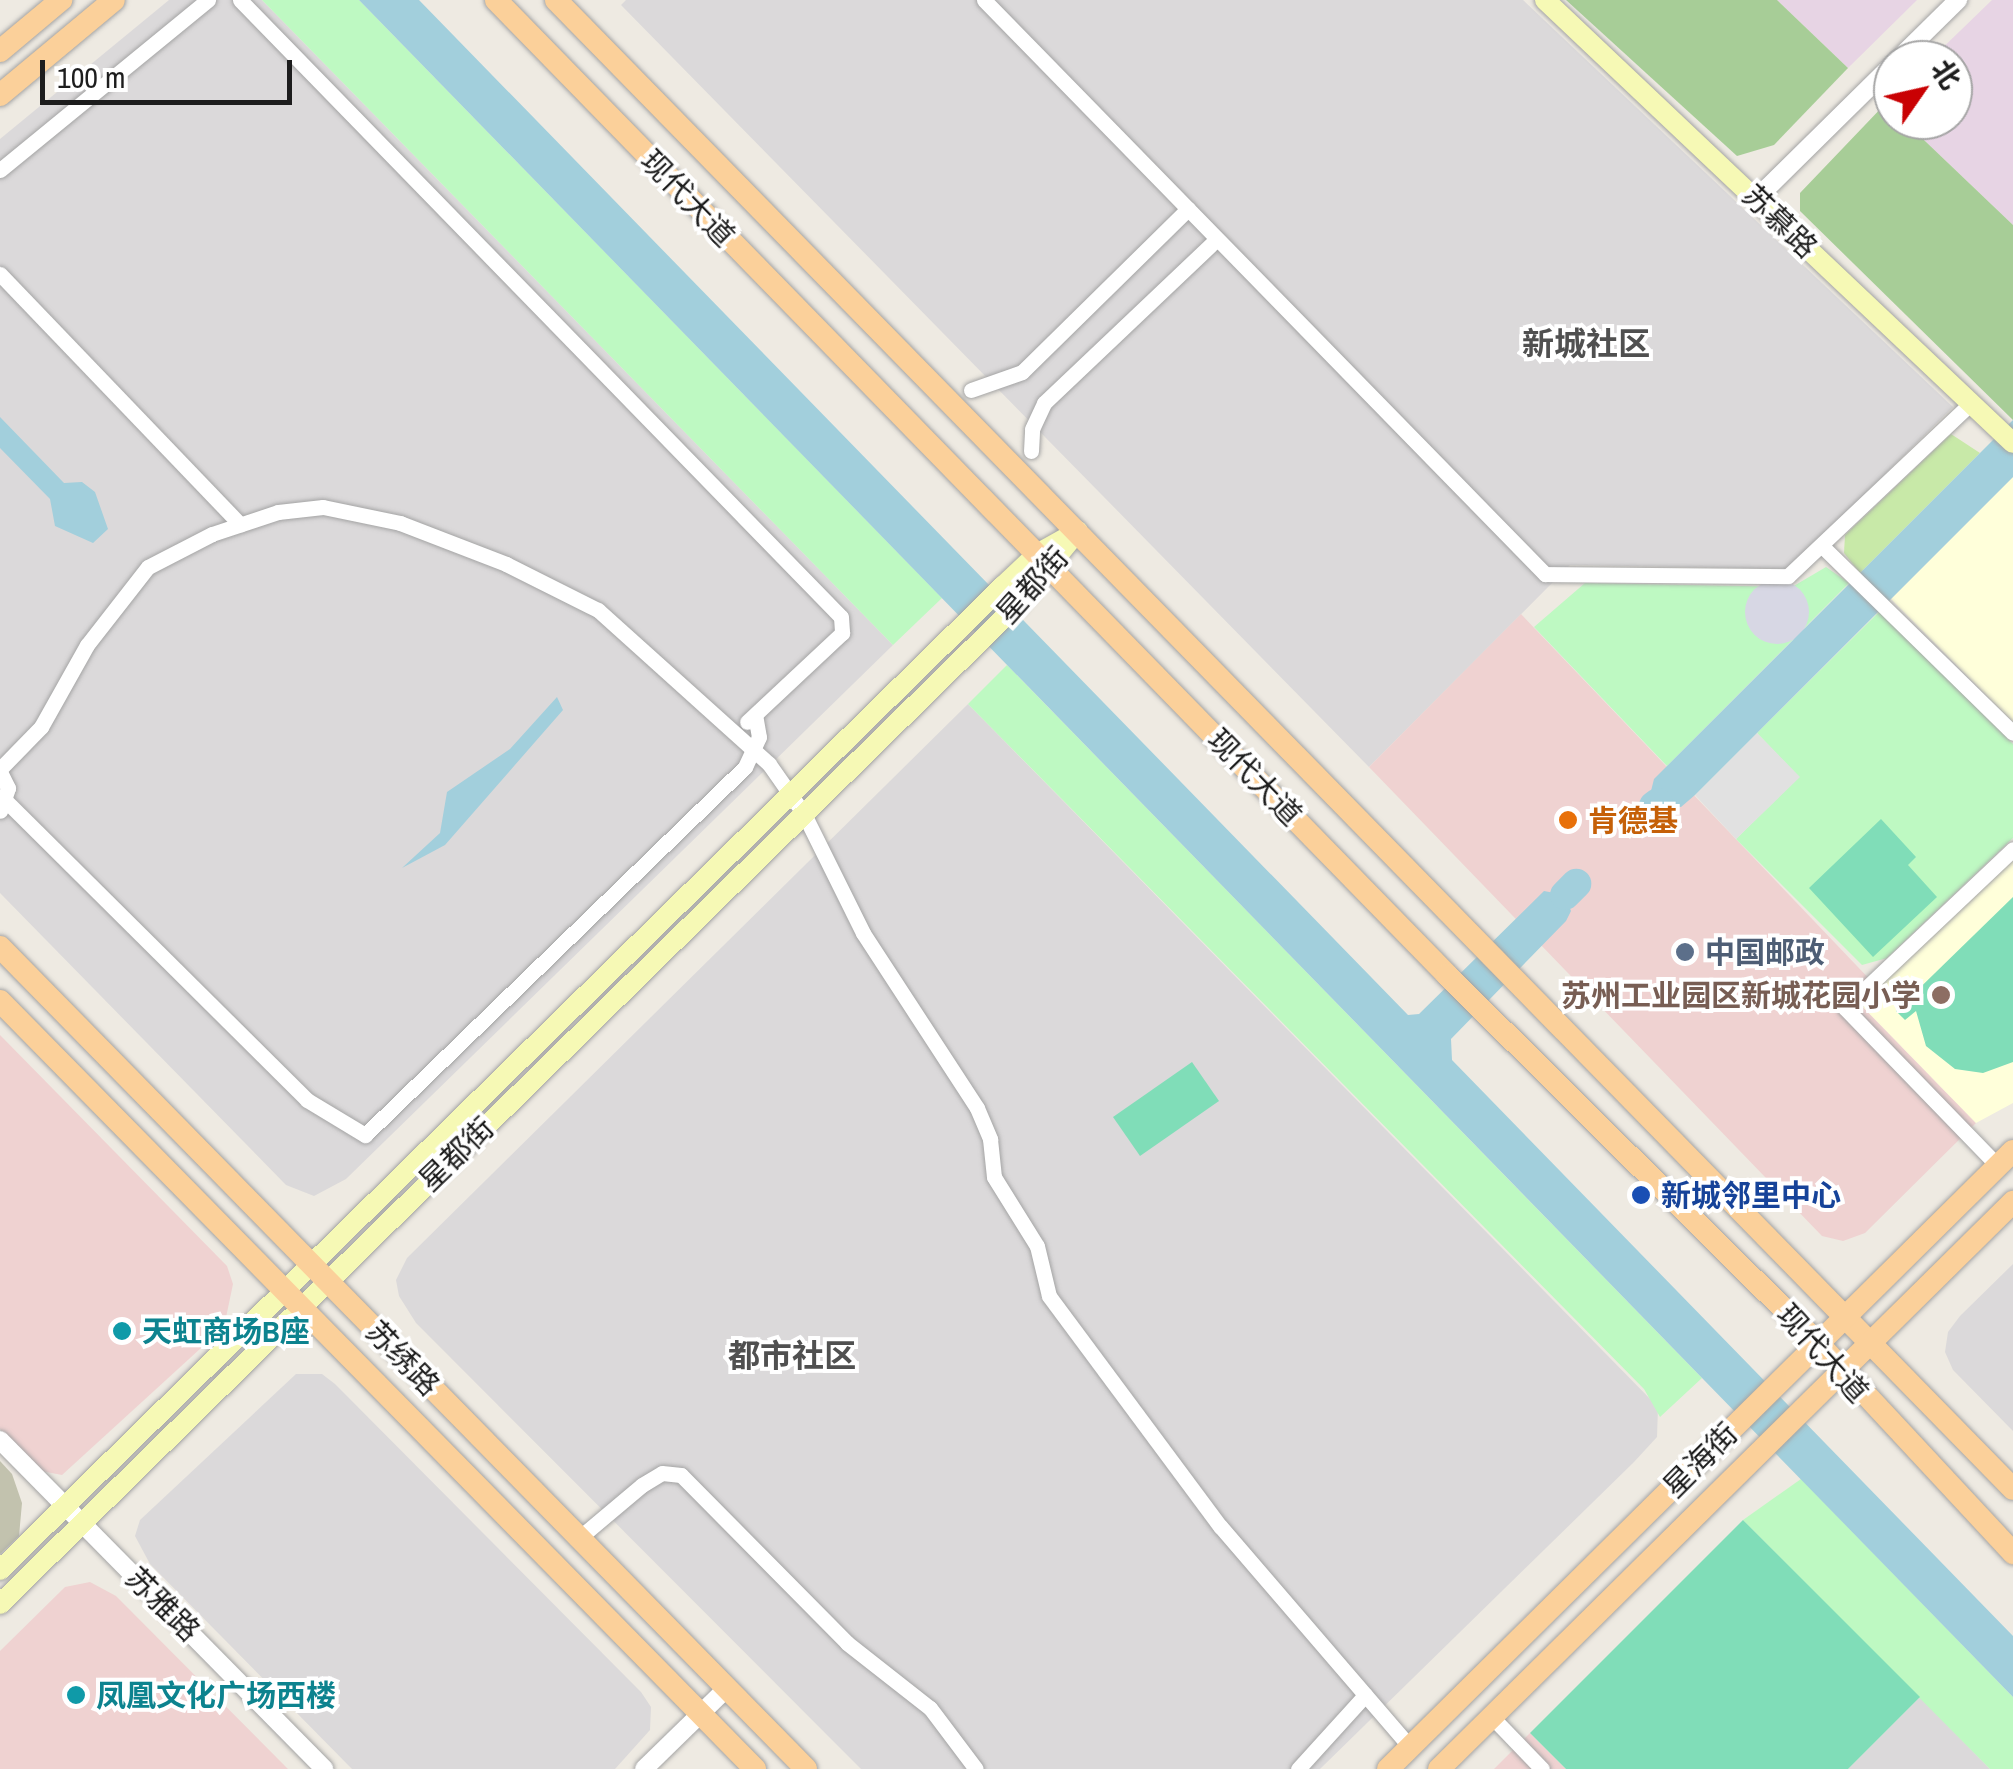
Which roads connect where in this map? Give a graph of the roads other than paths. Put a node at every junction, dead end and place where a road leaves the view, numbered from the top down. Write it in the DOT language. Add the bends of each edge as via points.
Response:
graph roads {
  1 [pos="61,0"];
  2 [pos="114,0"];
  3 [pos="208,0"];
  4 [pos="240,0"];
  5 [pos="496,0"];
  6 [pos="556,0"];
  7 [pos="984,0"];
  8 [pos="1545,0"];
  9 [pos="1958,0"];
  10 [pos="1917,40"];
  11 [pos="0,51"];
  12 [pos="1873,84"];
  13 [pos="0,95"];
  14 [pos="0,170"];
  15 [pos="1756,199"];
  16 [pos="1188,209"];
  17 [pos="1218,239"];
  18 [pos="0,274"];
  19 [pos="971,390"];
  20 [pos="1970,403"];
  21 [pos="2013,443"];
  22 [pos="1032,451"];
  23 [pos="240,524"];
  24 [pos="1078,531"];
  25 [pos="1824,548"];
  26 [pos="1045,562"];
  27 [pos="755,715"];
  28 [pos="737,732"];
  29 [pos="2013,734"];
  30 [pos="755,750"];
  31 [pos="0,770"];
  32 [pos="788,798"];
  33 [pos="3,806"];
  34 [pos="804,814"];
  35 [pos="2013,849"];
  36 [pos="0,947"];
  37 [pos="0,1001"];
  38 [pos="2006,1158"];
  39 [pos="2013,1202"];
  40 [pos="319,1272"];
  41 [pos="292,1299"];
  42 [pos="1846,1316"];
  43 [pos="1872,1342"];
  44 [pos="1818,1343"];
  45 [pos="1840,1374"];
  46 [pos="0,1440"];
  47 [pos="2013,1489"];
  48 [pos="66,1506"];
  49 [pos="83,1523"];
  50 [pos="579,1538"];
  51 [pos="2013,1553"];
  52 [pos="0,1570"];
  53 [pos="0,1604"];
  54 [pos="726,1688"];
  55 [pos="1366,1695"];
  56 [pos="701,1713"];
  57 [pos="1492,1717"];
  58 [pos="1410,1748"];
  59 [pos="325,1769"];
  60 [pos="644,1769"];
  61 [pos="756,1769"];
  62 [pos="806,1769"];
  63 [pos="976,1769"];
  64 [pos="1298,1769"];
  65 [pos="1388,1769"];
  66 [pos="1439,1769"];
  67 [pos="1542,1769"];
  1 -- 11 [label="main road"];
  2 -- 13 [label="main road"];
  3 -- 14 [label="street"];
  4 -- 27 [label="street" via="841,617 842,633"];
  5 -- 26 [label="main road, 现代大道"];
  6 -- 24 [label="main road, 现代大道"];
  7 -- 16 [label="street"];
  8 -- 15 [label="main road, 苏慕路"];
  9 -- 10 [label="street"];
  12 -- 15 [label="street"];
  15 -- 20 [label="main road, 苏慕路"];
  16 -- 17 [label="street"];
  16 -- 19 [label="street" via="1022,372"];
  17 -- 22 [label="street" via="1044,403 1032,429"];
  17 -- 25 [label="street" via="1545,574 1779,578"];
  18 -- 23 [label="street"];
  20 -- 21 [label="main road, 苏慕路"];
  20 -- 25 [label="street"];
  23 -- 28 [label="street" via="322,507 400,523 490,557 598,610"];
  23 -- 31 [label="street" via="167,556 130,586 40,727"];
  24 -- 26 [label="main road, 星都街"];
  24 -- 42 [label="main road, 现代大道"];
  25 -- 29 [label="street"];
  26 -- 32 [label="main road, 星都街" via="1002,586"];
  26 -- 34 [label="main road, 星都街" via="1019,604"];
  26 -- 44 [label="main road, 现代大道"];
  27 -- 28 [label="street"];
  27 -- 30 [label="street"];
  28 -- 30 [label="street"];
  30 -- 32 [label="street"];
  30 -- 33 [label="street" via="679,834 365,1135 324,1115 297,1091"];
  31 -- 33 [label="street"];
  32 -- 34 [label="street"];
  32 -- 40 [label="main road, 星都街"];
  34 -- 40 [label="main road, 星都街"];
  34 -- 55 [label="street" via="862,933 977,1108 990,1139 994,1177 1036,1246 1050,1296 1220,1526"];
  35 -- 38 [label="street" via="1845,1008"];
  36 -- 40 [label="main road, 苏绣路"];
  37 -- 41 [label="main road, 苏绣路"];
  38 -- 42 [label="main road, 星海街"];
  39 -- 43 [label="main road, 星海街"];
  40 -- 41 [label="main road, 星都街"];
  40 -- 50 [label="main road, 苏绣路"];
  41 -- 48 [label="main road, 星都街"];
  41 -- 49 [label="main road, 星都街"];
  41 -- 56 [label="main road, 苏绣路"];
  42 -- 43 [label="main road, 现代大道"];
  42 -- 44 [label="main road, 星海街"];
  43 -- 45 [label="main road, 星海街"];
  43 -- 47 [label="main road, 现代大道"];
  44 -- 45 [label="main road, 现代大道"];
  44 -- 58 [label="main road, 星海街"];
  45 -- 51 [label="main road, 现代大道"];
  45 -- 57 [label="main road, 星海街"];
  46 -- 48 [label="street, 苏雅路"];
  48 -- 49 [label="street, 苏雅路"];
  48 -- 52 [label="main road, 星都街"];
  49 -- 53 [label="main road, 星都街"];
  49 -- 59 [label="street, 苏雅路"];
  50 -- 54 [label="main road, 苏绣路"];
  50 -- 63 [label="street" via="642,1485 662,1473 681,1475 846,1642 941,1719"];
  54 -- 56 [label="street"];
  54 -- 62 [label="main road, 苏绣路"];
  55 -- 58 [label="street"];
  55 -- 64 [label="street"];
  56 -- 60 [label="street"];
  56 -- 61 [label="main road, 苏绣路"];
  57 -- 66 [label="main road, 星海街"];
  57 -- 67 [label="street"];
  58 -- 65 [label="main road, 星海街"];
}
